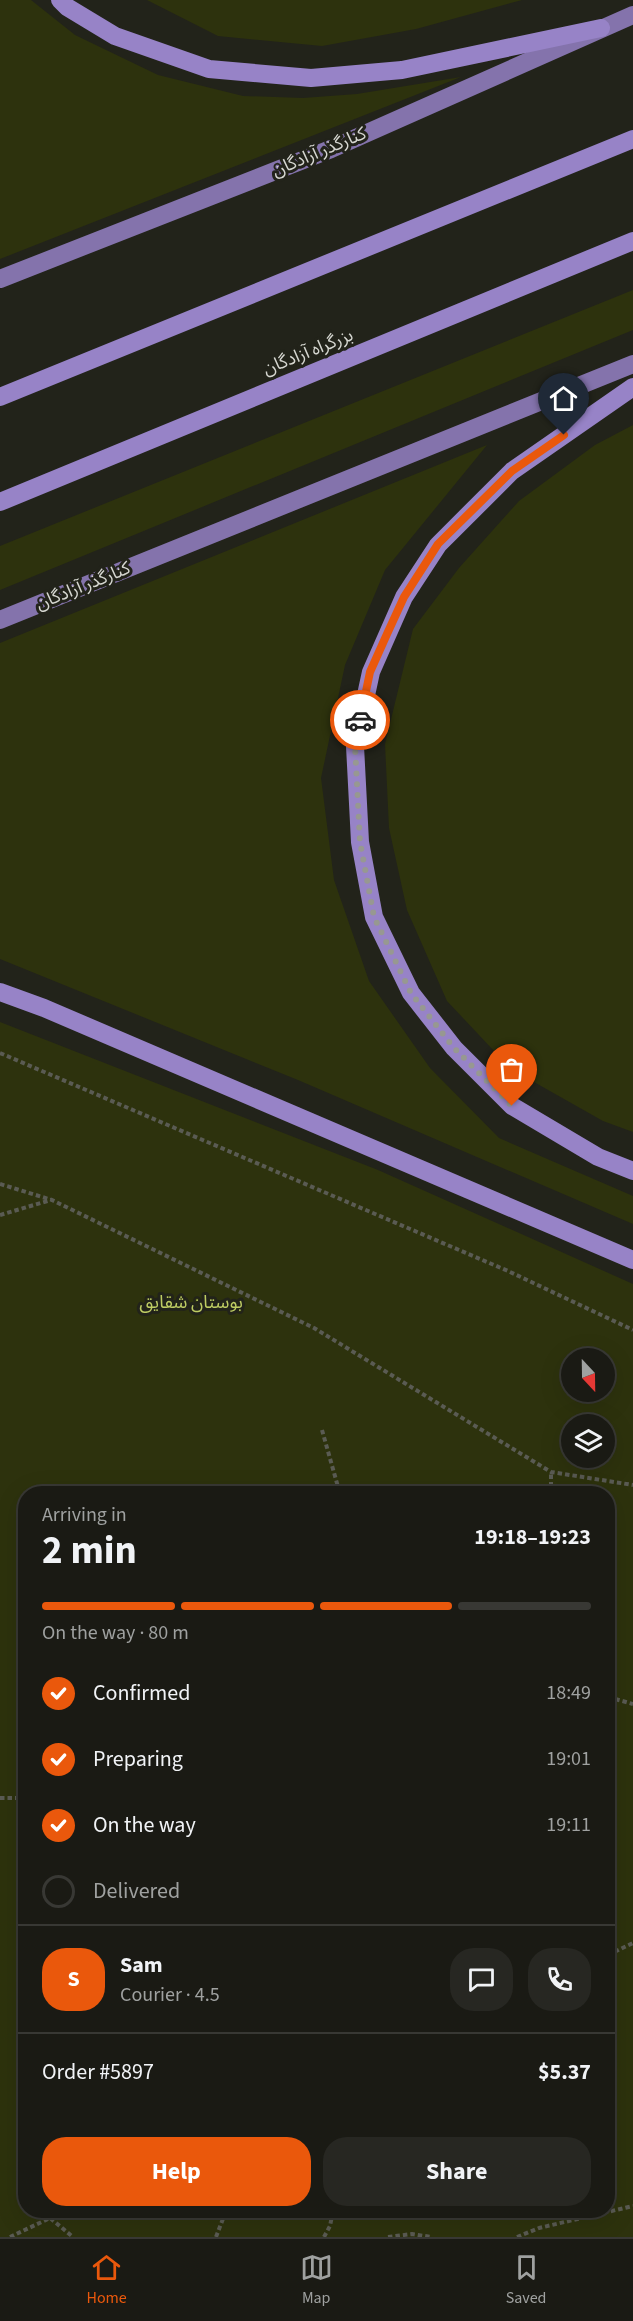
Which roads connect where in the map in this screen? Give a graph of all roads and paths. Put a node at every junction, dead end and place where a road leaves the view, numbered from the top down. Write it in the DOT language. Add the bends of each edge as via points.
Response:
graph roads {
  1 [pos="60,0"];
  2 [pos="633,15"];
  3 [pos="601,28"];
  4 [pos="633,139"];
  5 [pos="633,241"];
  6 [pos="0,279"];
  7 [pos="633,364"];
  8 [pos="633,387"];
  9 [pos="0,397"];
  10 [pos="0,502"];
  11 [pos="0,620"];
  12 [pos="0,992"];
  13 [pos="0,1053"];
  14 [pos="633,1171"];
  15 [pos="0,1184"];
  16 [pos="52,1200"];
  17 [pos="0,1215"];
  18 [pos="633,1260"];
  19 [pos="633,1330"];
  20 [pos="322,1430"];
  21 [pos="551,1472"];
  22 [pos="633,1485"];
  23 [pos="338,1486"];
  24 [pos="551,1486"];
  25 [pos="615,1699"];
  26 [pos="633,1704"];
  27 [pos="0,1798"];
  28 [pos="18,1798"];
  29 [pos="633,1943"];
  30 [pos="615,1952"];
  31 [pos="633,2206"];
  32 [pos="615,2210"];
  33 [pos="51,2218"];
  34 [pos="223,2218"];
  35 [pos="332,2218"];
  36 [pos="582,2218"];
  37 [pos="10,2237"];
  38 [pos="73,2237"];
  39 [pos="216,2237"];
  40 [pos="324,2237"];
  41 [pos="388,2237"];
  42 [pos="430,2237"];
  43 [pos="517,2237"];
  1 -- 3 [label="highway" via="115,36 209,69 311,78 402,70"];
  2 -- 3 [label="main road, کنارگذر آزادگان"];
  3 -- 6 [label="main road, کنارگذر آزادگان" via="331,148"];
  4 -- 9 [label="highway"];
  5 -- 10 [label="highway, بزرگراه آزادگان"];
  7 -- 11 [label="main road, کنارگذر آزادگان"];
  8 -- 14 [label="highway" via="512,471 438,544 404,597 370,672 355,746 360,842 374,917 411,993 454,1048 512,1106 598,1157"];
  12 -- 18 [label="highway"];
  13 -- 19 [label="path" via="508,1271"];
  15 -- 16 [label="path"];
  16 -- 17 [label="path"];
  16 -- 21 [label="path" via="314,1328"];
  20 -- 23 [label="path"];
  21 -- 22 [label="path"];
  21 -- 24 [label="path"];
  25 -- 26 [label="path"];
  27 -- 28 [label="path"];
  29 -- 30 [label="path"];
  31 -- 32 [label="path"];
  33 -- 37 [label="path"];
  33 -- 38 [label="path"];
  34 -- 39 [label="path"];
  35 -- 40 [label="path"];
  36 -- 43 [label="path"];
  41 -- 42 [label="path"];
}
